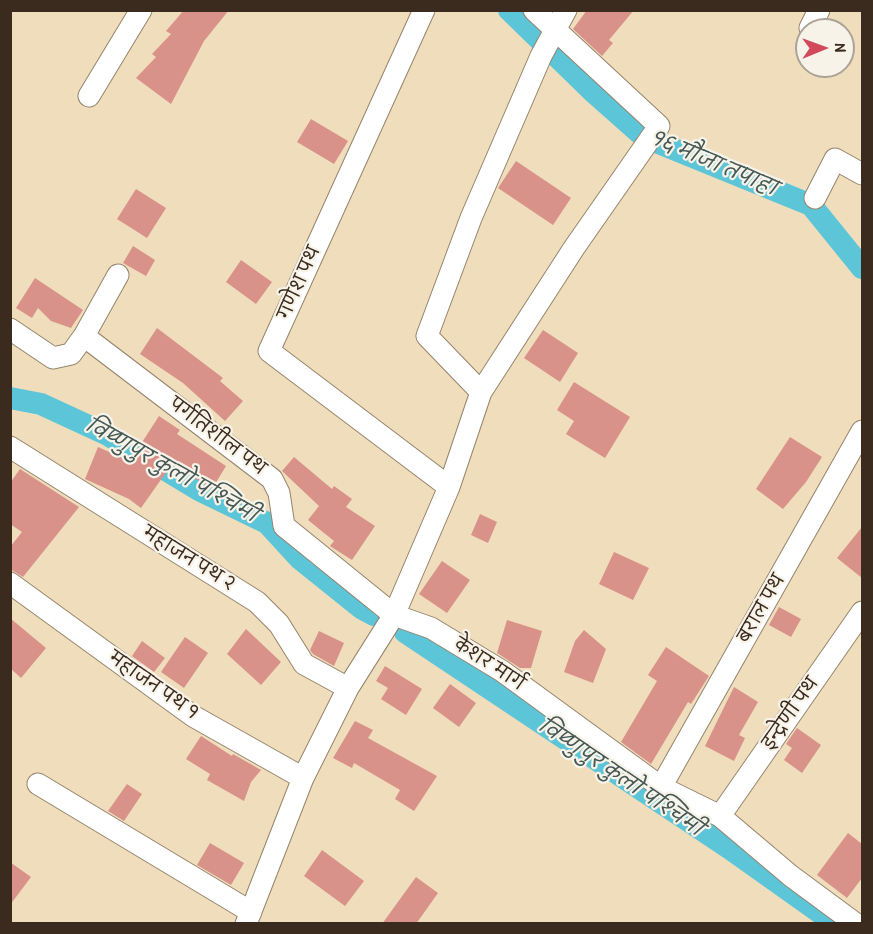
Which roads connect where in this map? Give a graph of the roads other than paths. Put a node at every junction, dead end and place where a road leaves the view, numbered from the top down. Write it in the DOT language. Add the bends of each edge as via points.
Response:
graph roads {
  1 [pos="141,10"];
  2 [pos="424,10"];
  3 [pos="534,10"];
  4 [pos="566,10"];
  5 [pos="555,32"];
  6 [pos="89,96"];
  7 [pos="862,174"];
  8 [pos="815,198"];
  9 [pos="118,275"];
  10 [pos="10,329"];
  11 [pos="84,336"];
  12 [pos="481,392"];
  13 [pos="862,430"];
  14 [pos="10,447"];
  15 [pos="449,487"];
  16 [pos="10,583"];
  17 [pos="862,612"];
  18 [pos="394,615"];
  19 [pos="348,688"];
  20 [pos="303,778"];
  21 [pos="38,784"];
  22 [pos="661,787"];
  23 [pos="720,816"];
  24 [pos="248,918"];
  25 [pos="856,924"];
  1 -- 6 [label="street"];
  2 -- 15 [label="street, गणेश पथ" via="269,351"];
  3 -- 5 [label="street"];
  4 -- 5 [label="street"];
  5 -- 12 [label="street" via="471,218 427,336"];
  5 -- 12 [label="street" via="659,126"];
  7 -- 8 [label="street" via="835,159"];
  9 -- 11 [label="street"];
  10 -- 11 [label="street" via="52,358 71,354"];
  11 -- 18 [label="street, पर्गतिशील पथ" via="272,479 279,493 284,526"];
  12 -- 15 [label="street"];
  13 -- 22 [label="street, बराल पथ"];
  14 -- 19 [label="street, महाजन पथ २" via="257,602 279,624 304,664"];
  15 -- 18 [label="street"];
  16 -- 20 [label="street, महाजन पथ १" via="193,716"];
  17 -- 23 [label="street, इन्द्रेणी पथ"];
  18 -- 19 [label="street"];
  18 -- 22 [label="street, केशर मार्ग" via="431,628 502,671"];
  19 -- 20 [label="street"];
  20 -- 24 [label="street"];
  21 -- 24 [label="street"];
  22 -- 23 [label="street, केशर मार्ग"];
  23 -- 25 [label="street, केशर मार्ग"];
}
